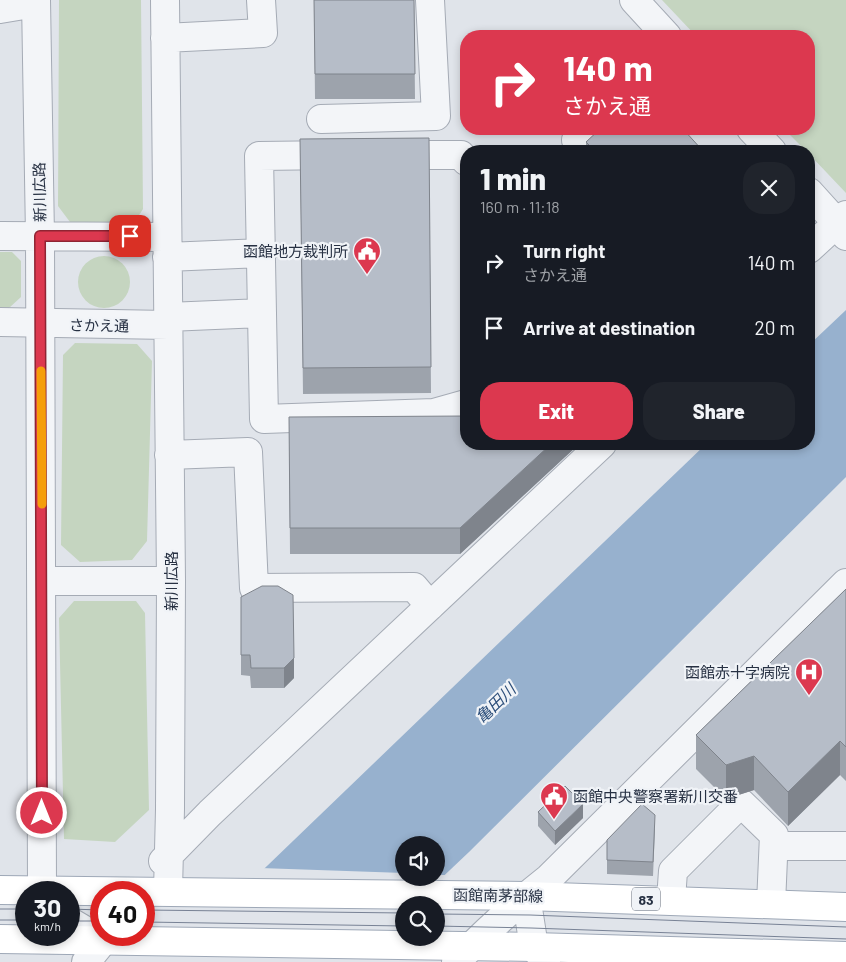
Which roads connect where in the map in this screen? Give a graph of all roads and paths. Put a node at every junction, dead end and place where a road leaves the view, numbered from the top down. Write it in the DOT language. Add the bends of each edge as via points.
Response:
graph roads {
  1 [pos="165,0"];
  2 [pos="261,0"];
  3 [pos="430,0"];
  4 [pos="634,0"];
  5 [pos="36,1"];
  6 [pos="0,8"];
  7 [pos="662,30"];
  8 [pos="165,38"];
  9 [pos="321,119"];
  10 [pos="757,135"];
  11 [pos="766,145"];
  12 [pos="460,155"];
  13 [pos="815,198"];
  14 [pos="843,225"];
  15 [pos="0,236"];
  16 [pos="40,236"];
  17 [pos="815,246"];
  18 [pos="167,247"];
  19 [pos="262,253"];
  20 [pos="262,313"];
  21 [pos="168,321"];
  22 [pos="0,322"];
  23 [pos="40,324"];
  24 [pos="460,406"];
  25 [pos="596,450"];
  26 [pos="169,455"];
  27 [pos="42,581"];
  28 [pos="171,581"];
  29 [pos="846,583"];
  30 [pos="430,606"];
  31 [pos="774,846"];
  32 [pos="846,846"];
  33 [pos="170,853"];
  34 [pos="43,881"];
  35 [pos="147,881"];
  36 [pos="0,890"];
  37 [pos="15,890"];
  38 [pos="155,892"];
  39 [pos="168,892"];
  40 [pos="526,896"];
  41 [pos="671,900"];
  42 [pos="771,904"];
  43 [pos="846,907"];
  44 [pos="90,938"];
  45 [pos="0,939"];
  46 [pos="155,941"];
  47 [pos="99,946"];
  48 [pos="464,954"];
  49 [pos="540,954"];
  50 [pos="846,956"];
  51 [pos="86,962"];
  1 -- 8 [label="street, 新川広路"];
  2 -- 8 [label="street" via="262,33"];
  3 -- 9 [label="street" via="436,116"];
  4 -- 7 [label="street"];
  5 -- 6 [label="street"];
  5 -- 16 [label="street, 新川広路"];
  8 -- 18 [label="street, 新川広路"];
  10 -- 11 [label="street"];
  12 -- 19 [label="street" via="259,156"];
  13 -- 14 [label="street"];
  14 -- 17 [label="street"];
  15 -- 16 [label="street"];
  16 -- 18 [label="street"];
  16 -- 23 [label="street, 新川広路"];
  18 -- 19 [label="street"];
  18 -- 21 [label="street, 新川広路"];
  19 -- 20 [label="street"];
  20 -- 21 [label="street, さかえ通"];
  20 -- 24 [label="street" via="264,419 434,413"];
  21 -- 23 [label="street, さかえ通"];
  21 -- 26 [label="street, 新川広路"];
  22 -- 23 [label="street, さかえ通"];
  23 -- 27 [label="street, 新川広路"];
  25 -- 30 [label="street"];
  26 -- 28 [label="street, 新川広路"];
  26 -- 30 [label="street" via="248,452 254,588 414,587"];
  27 -- 28 [label="street"];
  27 -- 34 [label="street, 新川広路"];
  28 -- 33 [label="street, 新川広路"];
  29 -- 40 [label="street" via="549,878"];
  30 -- 33 [label="street"];
  31 -- 32 [label="street"];
  31 -- 41 [label="street" via="774,835 741,803 673,871"];
  31 -- 42 [label="street"];
  33 -- 35 [label="street"];
  33 -- 39 [label="street, 新川広路"];
  36 -- 37 [label="main road, 函館南茅部線 / 83"];
  38 -- 39 [label="main road, 函館南茅部線 / 83"];
  39 -- 40 [label="main road, 函館南茅部線 / 83"];
  40 -- 41 [label="main road, 函館南茅部線 / 83"];
  40 -- 48 [label="street"];
  40 -- 49 [label="street"];
  41 -- 42 [label="main road, 函館南茅部線 / 83"];
  42 -- 43 [label="main road, 函館南茅部線 / 83"];
  44 -- 45 [label="main road"];
  46 -- 48 [label="main road" via="392,945"];
  47 -- 51 [label="street"];
  48 -- 49 [label="main road"];
  49 -- 50 [label="main road"];
}
